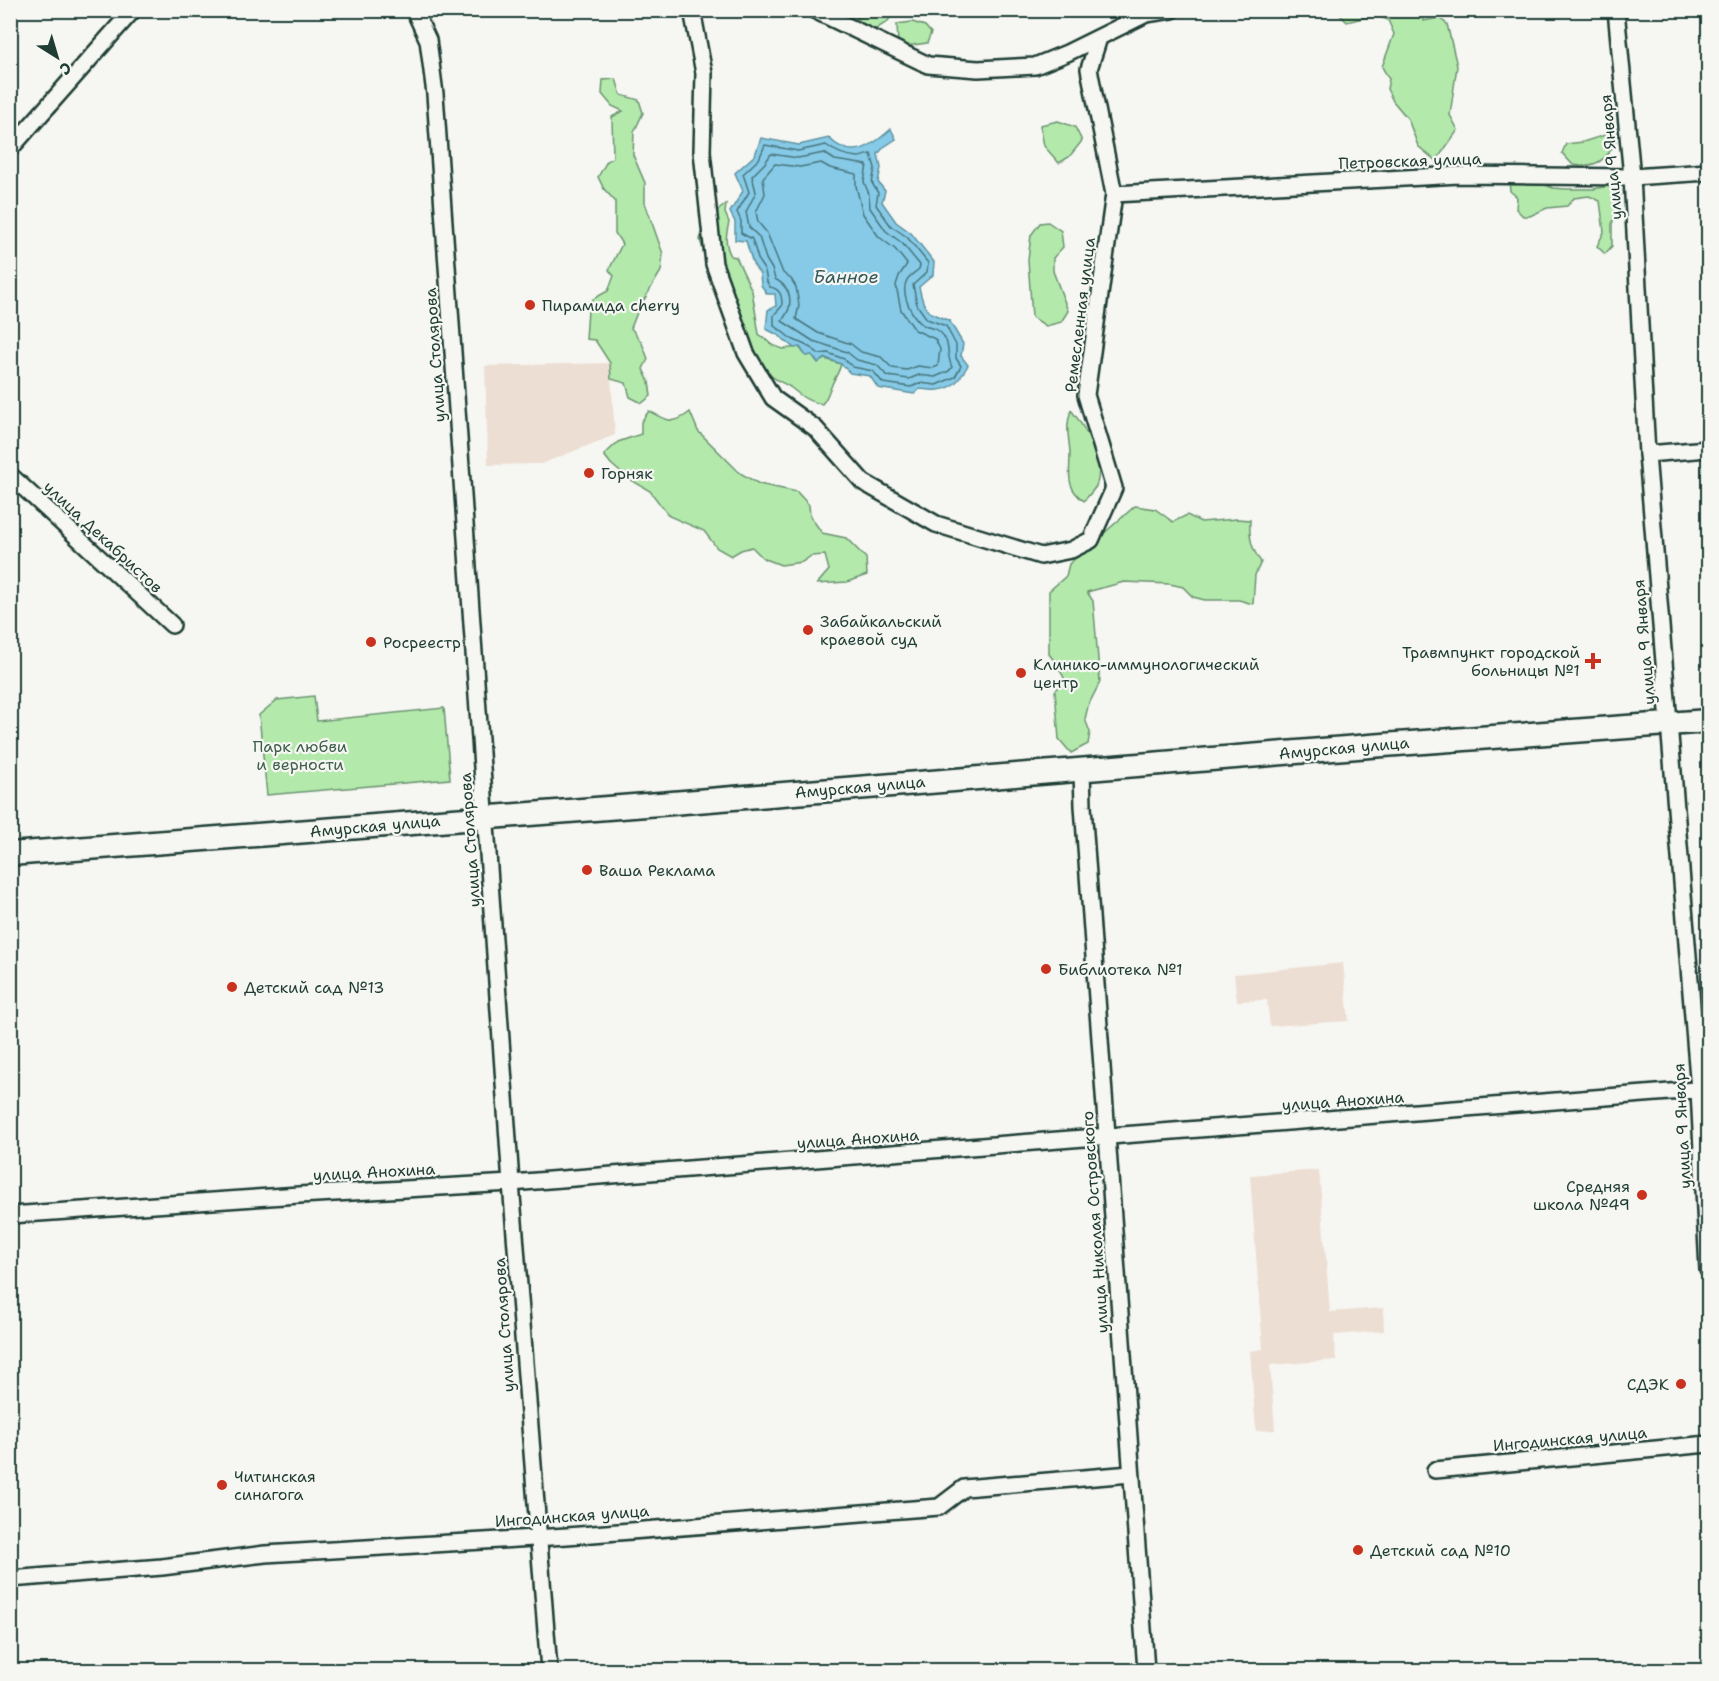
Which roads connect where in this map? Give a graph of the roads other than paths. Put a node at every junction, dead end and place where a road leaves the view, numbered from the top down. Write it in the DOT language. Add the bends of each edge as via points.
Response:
graph roads {
  1 [pos="133,10"];
  2 [pos="414,10"];
  3 [pos="692,10"];
  4 [pos="814,10"];
  5 [pos="1172,10"];
  6 [pos="1616,10"];
  7 [pos="1099,38"];
  8 [pos="10,149"];
  9 [pos="1708,172"];
  10 [pos="1632,177"];
  11 [pos="1114,194"];
  12 [pos="1708,449"];
  13 [pos="1647,454"];
  14 [pos="10,475"];
  15 [pos="172,625"];
  16 [pos="1708,721"];
  17 [pos="1669,725"];
  18 [pos="1082,770"];
  19 [pos="486,817"];
  20 [pos="10,854"];
  21 [pos="1704,1090"];
  22 [pos="1108,1137"];
  23 [pos="511,1183"];
  24 [pos="10,1215"];
  25 [pos="1708,1270"];
  26 [pos="1708,1444"];
  27 [pos="1435,1470"];
  28 [pos="1131,1474"];
  29 [pos="537,1537"];
  30 [pos="10,1579"];
  31 [pos="549,1671"];
  32 [pos="1146,1671"];
  1 -- 8 [label="street"];
  2 -- 19 [label="street, улица Столярова" via="428,40 435,94"];
  3 -- 11 [label="street, Ремесленная улица" via="704,73 702,152 714,264 746,353 773,398 814,428 863,482 936,524 1041,555 1071,550 1091,540 1114,488 1086,395"];
  4 -- 7 [label="street" via="928,66 1035,66"];
  5 -- 7 [label="street" via="1146,15"];
  6 -- 10 [label="street, улица 9 Января"];
  7 -- 11 [label="street, Ремесленная улица" via="1089,69"];
  9 -- 10 [label="street, Петровская улица"];
  10 -- 11 [label="street, Петровская улица" via="1459,175"];
  10 -- 13 [label="street, улица 9 Января"];
  12 -- 13 [label="street"];
  13 -- 17 [label="street, улица 9 Января"];
  14 -- 15 [label="street, улица Декабристов"];
  16 -- 17 [label="main road, Амурская улица"];
  17 -- 18 [label="main road, Амурская улица"];
  17 -- 21 [label="street, улица 9 Января"];
  18 -- 19 [label="main road, Амурская улица"];
  18 -- 22 [label="street, улица Николая Островского"];
  19 -- 20 [label="main road, Амурская улица"];
  19 -- 23 [label="street, улица Столярова"];
  21 -- 22 [label="street, улица Анохина"];
  21 -- 25 [label="street, улица 9 Января"];
  22 -- 23 [label="street, улица Анохина"];
  22 -- 28 [label="street, улица Николая Островского"];
  23 -- 24 [label="street, улица Анохина"];
  23 -- 29 [label="street, улица Столярова"];
  26 -- 27 [label="street, Ингодинская улица"];
  28 -- 29 [label="street, Ингодинская улица" via="964,1488 939,1507"];
  28 -- 32 [label="street, улица Николая Островского"];
  29 -- 30 [label="street, Ингодинская улица" via="265,1554"];
  29 -- 31 [label="street, улица Столярова"];
}
